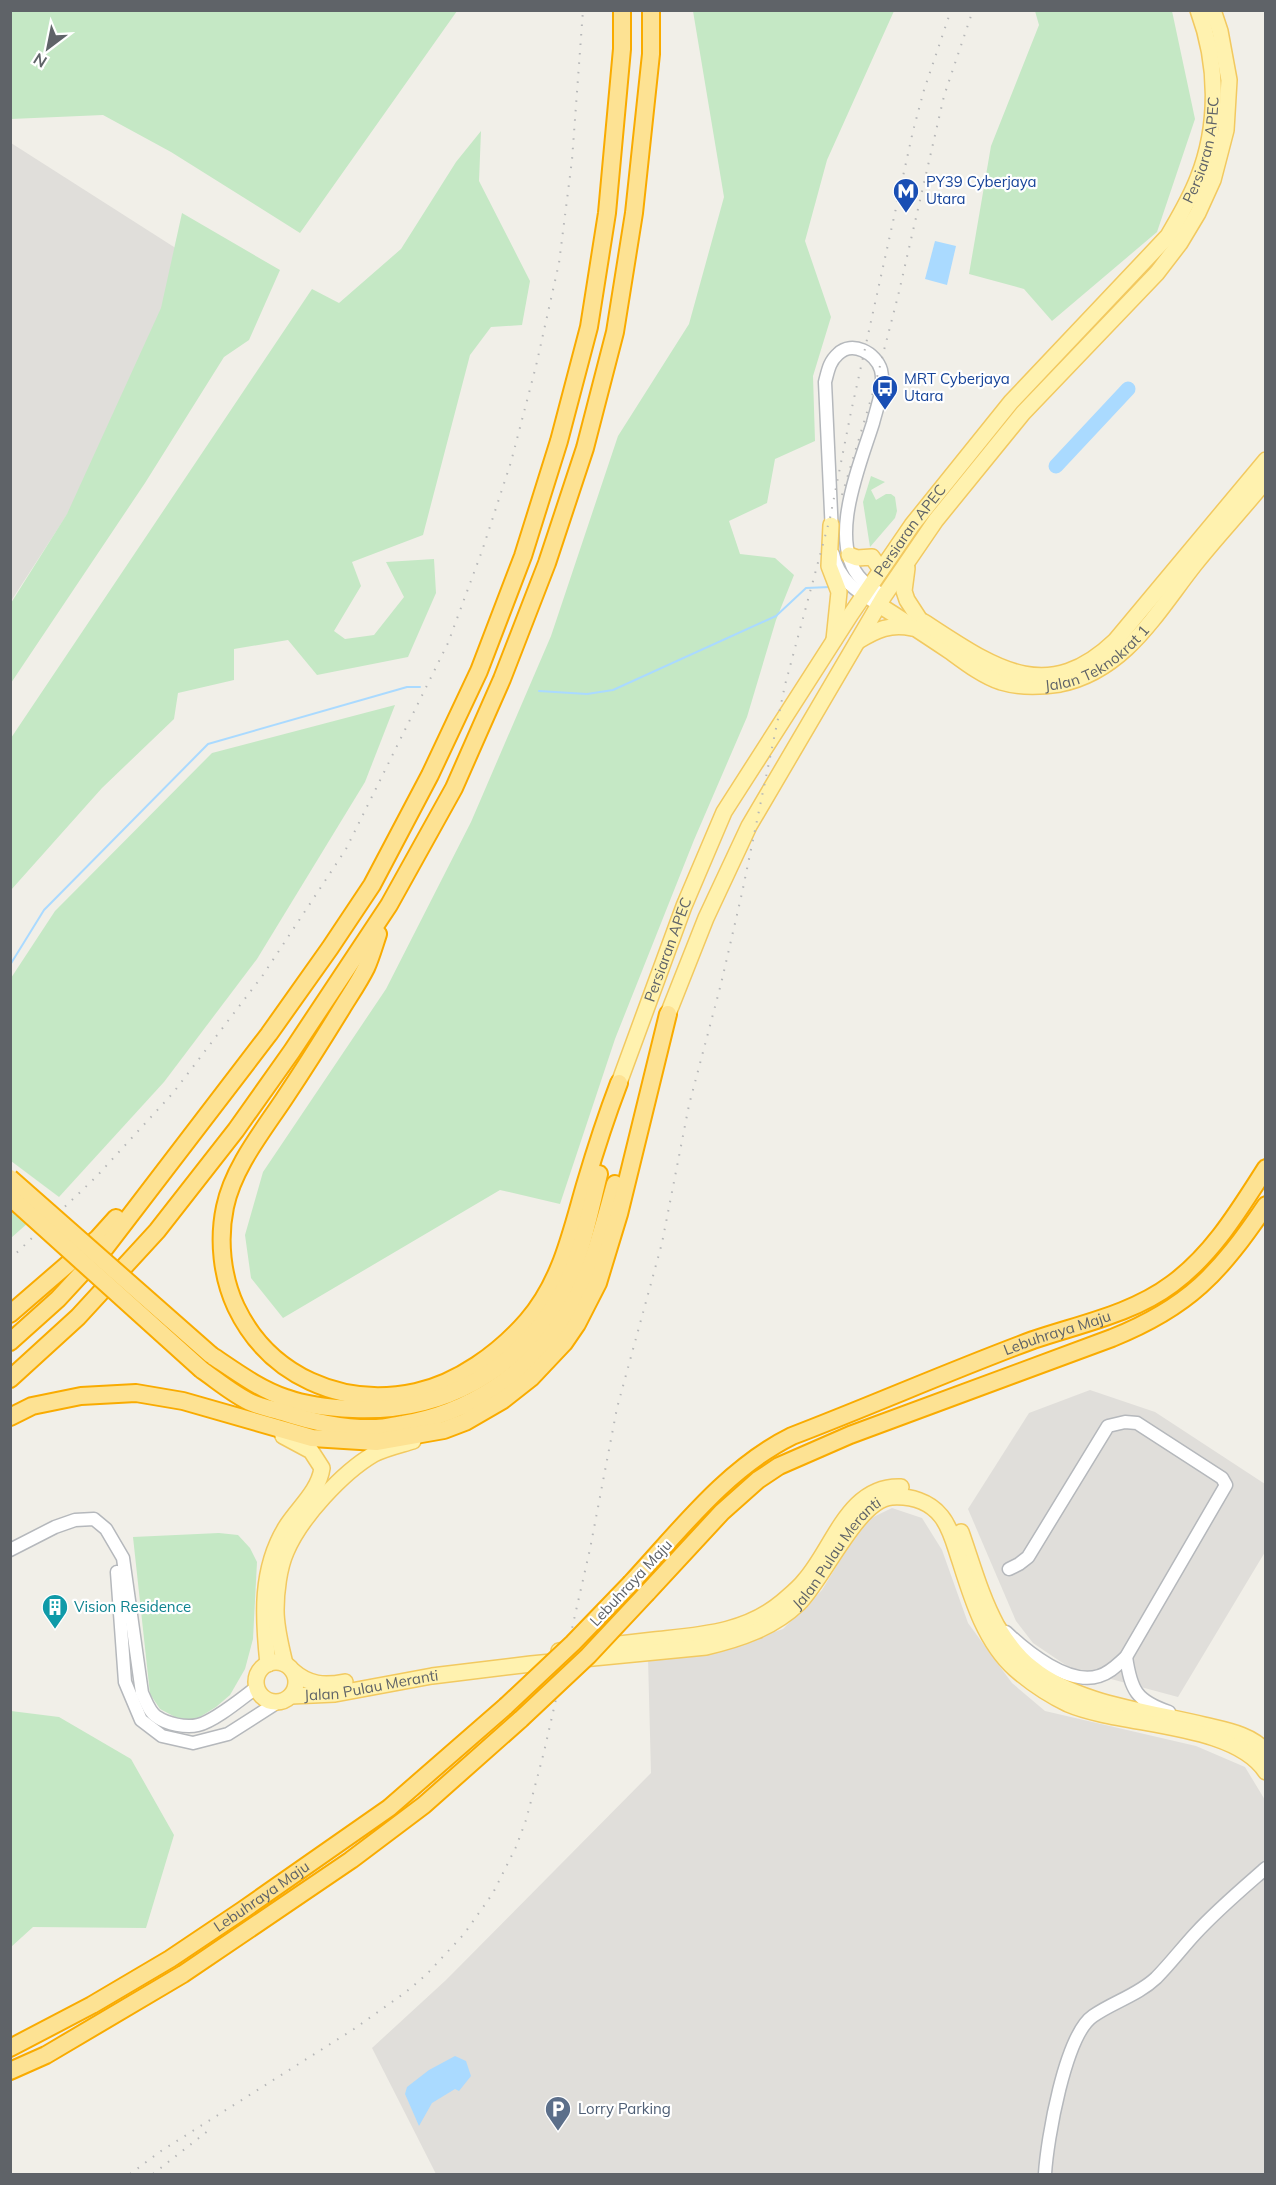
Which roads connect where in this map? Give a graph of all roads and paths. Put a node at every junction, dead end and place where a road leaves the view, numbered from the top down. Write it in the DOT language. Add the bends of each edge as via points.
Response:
graph roads {
  1 [pos="622,10"];
  2 [pos="651,10"];
  3 [pos="1198,10"];
  4 [pos="1213,10"];
  5 [pos="1266,460"];
  6 [pos="1266,480"];
  7 [pos="831,525"];
  8 [pos="849,555"];
  9 [pos="907,564"];
  10 [pos="881,570"];
  11 [pos="867,591"];
  12 [pos="881,600"];
  13 [pos="919,625"];
  14 [pos="856,642"];
  15 [pos="833,643"];
  16 [pos="389,905"];
  17 [pos="668,1014"];
  18 [pos="619,1083"];
  19 [pos="209,1113"];
  20 [pos="1266,1168"];
  21 [pos="10,1178"];
  22 [pos="10,1197"];
  23 [pos="1266,1205"];
  24 [pos="10,1314"];
  25 [pos="10,1342"];
  26 [pos="10,1379"];
  27 [pos="10,1417"];
  28 [pos="246,1420"];
  29 [pos="444,1430"];
  30 [pos="10,1550"];
  31 [pos="118,1550"];
  32 [pos="1009,1569"];
  33 [pos="996,1624"];
  34 [pos="1125,1657"];
  35 [pos="268,1664"];
  36 [pos="289,1667"];
  37 [pos="256,1687"];
  38 [pos="284,1699"];
  39 [pos="1201,1724"];
  40 [pos="1266,1752"];
  41 [pos="1266,1772"];
  42 [pos="1266,1868"];
  43 [pos="10,2049"];
  44 [pos="10,2071"];
  45 [pos="1045,2175"];
  1 -- 19 [label="highway" via="607,213 589,327 559,441 519,566 478,671 430,775 372,885"];
  2 -- 16 [label="highway" via="651,54 634,213 615,332 585,448 547,563 502,679 454,788"];
  3 -- 10 [label="main road, Persiaran APEC" via="1213,80 1212,125 1198,177 1168,236 1011,402"];
  4 -- 9 [label="main road, Persiaran APEC" via="1229,80 1226,130 1213,180 1198,213 1157,273 1023,413 936,520"];
  5 -- 13 [label="main road, Jalan Teknokrat 1" via="1115,641 1084,665 1068,672 1030,676 1005,670"];
  6 -- 13 [label="main road, Jalan Teknokrat 1" via="1134,642 1091,675 1040,687 999,681 977,670"];
  7 -- 8 [label="street" via="825,382 829,365 837,354 844,349 862,349 875,358 882,378 877,410 850,504 846,539"];
  7 -- 11 [label="street" via="835,562 848,584"];
  7 -- 15 [label="main road" via="829,566 840,592"];
  8 -- 10 [label="main road" via="872,557"];
  8 -- 11 [label="street"];
  9 -- 12 [label="main road, Persiaran APEC"];
  9 -- 13 [label="main road" via="904,591"];
  10 -- 11 [label="main road, Persiaran APEC"];
  11 -- 12 [label="street"];
  11 -- 15 [label="main road, Persiaran APEC"];
  12 -- 13 [label="main road, Jalan Teknokrat 1"];
  12 -- 14 [label="main road, Persiaran APEC"];
  13 -- 14 [label="main road" via="893,626"];
  14 -- 17 [label="main road, Persiaran APEC" via="749,826 706,918"];
  15 -- 18 [label="main road, Persiaran APEC" via="724,812 684,906"];
  16 -- 18 [label="highway" via="366,969 255,1143 225,1206 221,1246 227,1287 245,1325 264,1350 301,1378 331,1390 372,1396 416,1392 443,1384 476,1366 527,1321 551,1287 568,1247"];
  16 -- 26 [label="highway" via="236,1130 157,1231 78,1317"];
  17 -- 22 [label="highway, bridge" via="630,1129 597,1249 565,1318 521,1369 495,1389 458,1409 418,1422 377,1428 315,1423 251,1402 202,1370"];
  17 -- 29 [label="highway" via="606,1260 577,1324 531,1378 503,1400"];
  18 -- 21 [label="highway, bridge" via="613,1124 588,1220 561,1295 538,1329 485,1376 449,1395 419,1404 374,1410 320,1408 261,1386 211,1355"];
  19 -- 24 [label="highway" via="98,1238"];
  19 -- 25 [label="highway" via="106,1246 58,1299"];
  20 -- 43 [label="highway, Lebuhraya Maju, bridge" via="1218,1240 1197,1264 1157,1295 769,1447 711,1497 573,1643 389,1808 150,1971"];
  23 -- 44 [label="highway, Lebuhraya Maju, bridge" via="1209,1278 1187,1299 1151,1321 850,1435 779,1466 758,1480 722,1512 588,1656 424,1804 351,1860 183,1974 56,2049"];
  27 -- 28 [label="highway" via="32,1406 81,1396 136,1393 183,1401"];
  28 -- 29 [label="highway" via="312,1438 376,1442"];
  28 -- 35 [label="main road" via="302,1444 322,1468 316,1485 275,1546 270,1562 264,1610"];
  29 -- 36 [label="main road" via="376,1453 359,1463 328,1492 298,1532 286,1551 277,1598 278,1634"];
  30 -- 31 [label="street" via="55,1527 94,1519 106,1529"];
  31 -- 37 [label="street" via="123,1558 142,1693 157,1717 177,1725 198,1725"];
  31 -- 38 [label="street" via="125,1682 141,1720 162,1736 193,1743 228,1734"];
  32 -- 34 [label="street" via="1028,1557 1108,1426 1137,1423 1222,1478 1225,1491"];
  33 -- 34 [label="street" via="1038,1658 1075,1677 1101,1676"];
  33 -- 36 [label="main road, Jalan Pulau Meranti" via="949,1509 914,1487 888,1486 871,1492 853,1507 806,1580 791,1594 774,1609 732,1629 431,1666 334,1684 315,1684"];
  33 -- 39 [label="main road, Jalan Pulau Meranti" via="1032,1668 1073,1692"];
  34 -- 39 [label="street" via="1133,1689 1141,1698 1156,1708"];
  35 -- 36 [label="main road"];
  35 -- 37 [label="main road" via="258,1673"];
  36 -- 38 [label="main road" via="296,1684"];
  37 -- 38 [label="main road" via="264,1698"];
  38 -- 41 [label="main road, Jalan Pulau Meranti" via="432,1676 706,1647 736,1640 779,1620 798,1604 861,1515 874,1503 889,1497 911,1497 927,1504 948,1527 990,1636 1014,1668 1036,1686 1069,1704 1230,1743"];
  39 -- 40 [label="main road, Jalan Pulau Meranti" via="1232,1732"];
  42 -- 45 [label="street" via="1197,1932 1156,1978 1092,2016 1080,2031 1071,2048 1051,2128"];
}
